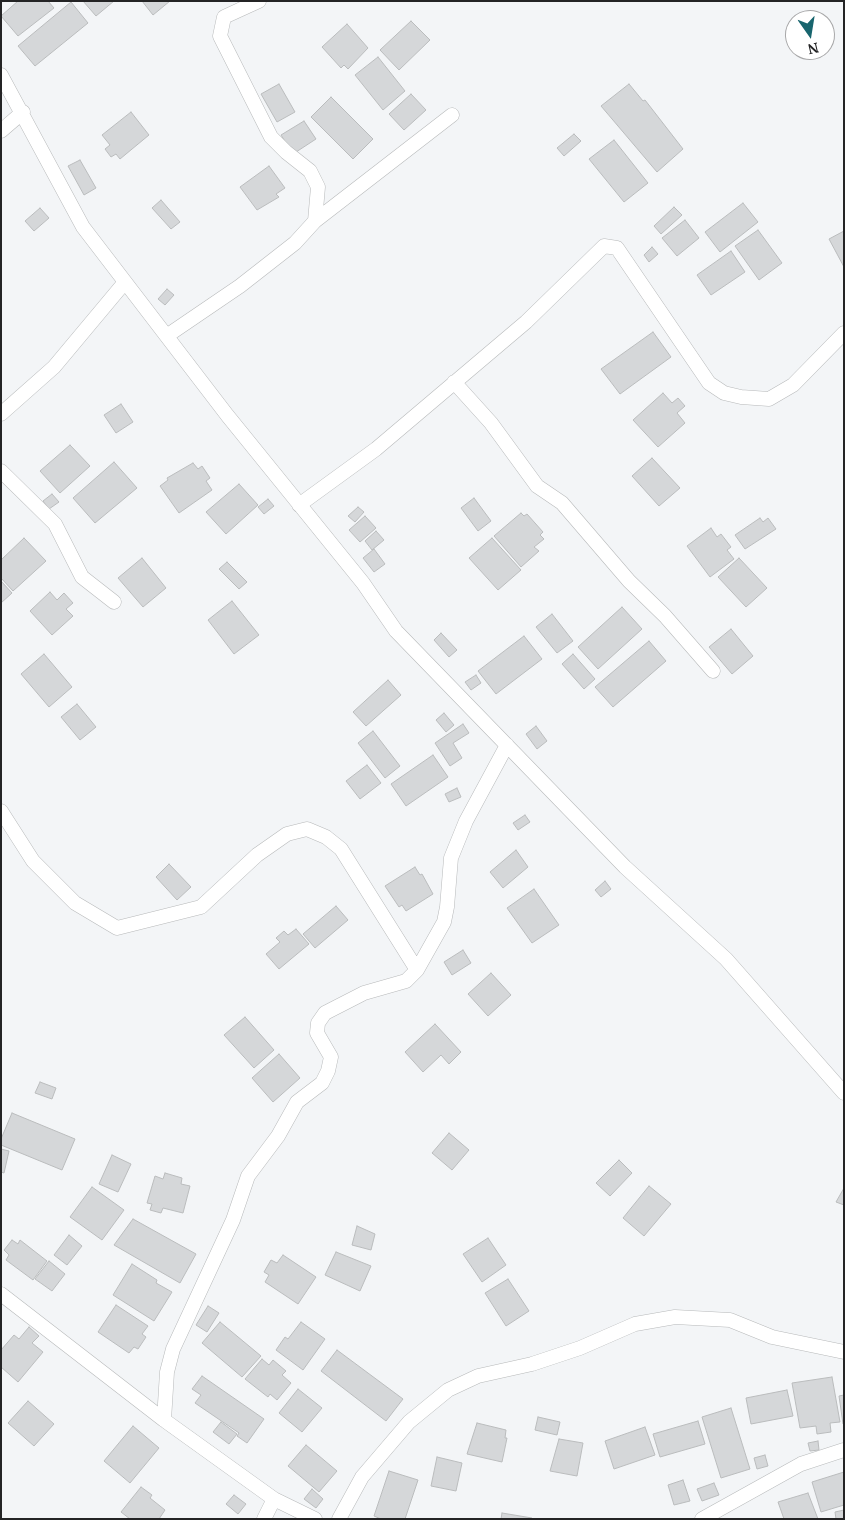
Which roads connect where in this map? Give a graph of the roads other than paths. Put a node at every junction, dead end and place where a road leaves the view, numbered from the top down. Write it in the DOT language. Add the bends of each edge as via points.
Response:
graph roads {
  1 [pos="259,1"];
  2 [pos="1,74"];
  3 [pos="23,112"];
  4 [pos="452,115"];
  5 [pos="1,131"];
  6 [pos="315,221"];
  7 [pos="125,282"];
  8 [pos="844,333"];
  9 [pos="168,335"];
  10 [pos="454,382"];
  11 [pos="1,414"];
  12 [pos="1,470"];
  13 [pos="299,504"];
  14 [pos="114,602"];
  15 [pos="713,671"];
  16 [pos="507,746"];
  17 [pos="1,811"];
  18 [pos="417,970"];
  19 [pos="844,1093"];
  20 [pos="1,1294"];
  21 [pos="844,1352"];
  22 [pos="164,1420"];
  23 [pos="844,1450"];
  24 [pos="274,1499"];
  25 [pos="264,1519"];
  26 [pos="315,1519"];
  27 [pos="339,1519"];
  28 [pos="702,1519"];
  1 -- 6 [label="street" via="224,17 220,36 271,137 310,170 318,186"];
  2 -- 3 [label="street"];
  3 -- 5 [label="street"];
  3 -- 7 [label="street" via="83,227"];
  4 -- 6 [label="street"];
  6 -- 9 [label="street" via="295,243 240,286"];
  7 -- 9 [label="street"];
  7 -- 11 [label="street" via="54,367"];
  8 -- 10 [label="street" via="793,385 768,398 724,393 709,383 616,248 604,246 526,322"];
  9 -- 13 [label="street"];
  10 -- 13 [label="street" via="376,448"];
  10 -- 15 [label="street" via="491,423 537,486 562,503"];
  12 -- 14 [label="street" via="55,524 82,577"];
  13 -- 16 [label="street" via="363,583 396,631"];
  16 -- 18 [label="street" via="466,821 450,858 444,922"];
  16 -- 19 [label="street" via="625,867 726,959"];
  17 -- 18 [label="street" via="34,861 75,903 117,928 201,907 257,855 287,834 306,829 326,837 341,849"];
  18 -- 22 [label="street" via="406,981 364,993 325,1013 318,1023 317,1033 331,1058 328,1071 322,1084 297,1102 278,1136 248,1176 233,1220 173,1350 167,1372"];
  20 -- 22 [label="street"];
  21 -- 27 [label="street" via="772,1337 730,1320 675,1317 635,1324 580,1348 532,1364 478,1376 448,1390 409,1422 362,1476"];
  22 -- 24 [label="street"];
  23 -- 28 [label="street" via="801,1464"];
  24 -- 25 [label="street"];
  24 -- 26 [label="street"];
}
